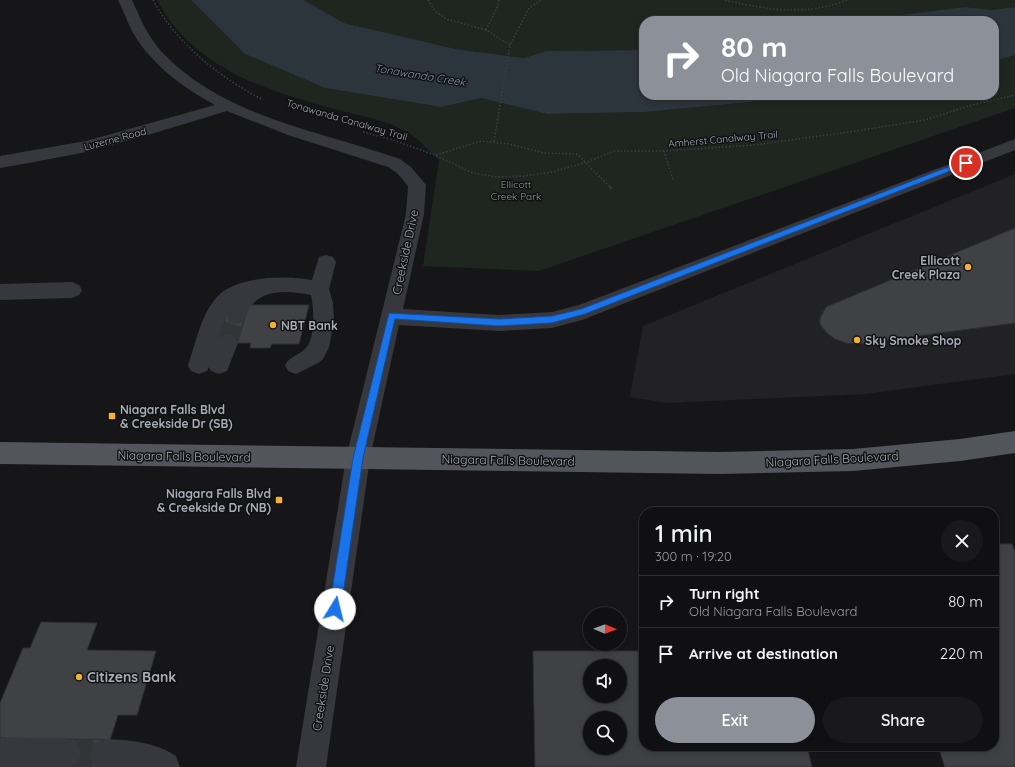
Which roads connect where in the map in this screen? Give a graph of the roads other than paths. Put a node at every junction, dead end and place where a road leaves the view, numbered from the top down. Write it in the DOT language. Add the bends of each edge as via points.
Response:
graph roads {
  1 [pos="125,0"];
  2 [pos="227,106"];
  3 [pos="1015,144"];
  4 [pos="0,162"];
  5 [pos="326,262"];
  6 [pos="262,286"];
  7 [pos="319,289"];
  8 [pos="72,290"];
  9 [pos="0,292"];
  10 [pos="236,316"];
  11 [pos="392,316"];
  12 [pos="227,343"];
  13 [pos="199,365"];
  14 [pos="220,365"];
  15 [pos="296,365"];
  16 [pos="1015,442"];
  17 [pos="0,453"];
  18 [pos="358,458"];
  19 [pos="0,752"];
  20 [pos="66,753"];
  21 [pos="105,754"];
  22 [pos="165,767"];
  23 [pos="311,767"];
  1 -- 2 [label="street, Creekside Drive" via="140,32 164,62 193,85"];
  2 -- 4 [label="street, Luzerne Road" via="106,142 65,152"];
  2 -- 11 [label="street, Creekside Drive" via="263,122 368,153 400,166 416,185 415,214"];
  3 -- 11 [label="street" via="589,309 552,320 499,323"];
  5 -- 7 [label="street"];
  6 -- 7 [label="street" via="304,286"];
  6 -- 10 [label="street" via="245,299"];
  6 -- 13 [label="street" via="234,294 224,301 217,313"];
  7 -- 15 [label="street" via="323,296 324,314 320,344 314,354"];
  8 -- 9 [label="street"];
  11 -- 18 [label="street, Creekside Drive"];
  12 -- 14 [label="street"];
  16 -- 18 [label="main road, Niagara Falls Boulevard" via="912,455 796,462 652,463"];
  17 -- 18 [label="main road, Niagara Falls Boulevard"];
  18 -- 23 [label="street, Creekside Drive"];
  19 -- 20 [label="street"];
  21 -- 22 [label="street" via="135,755"];
}
